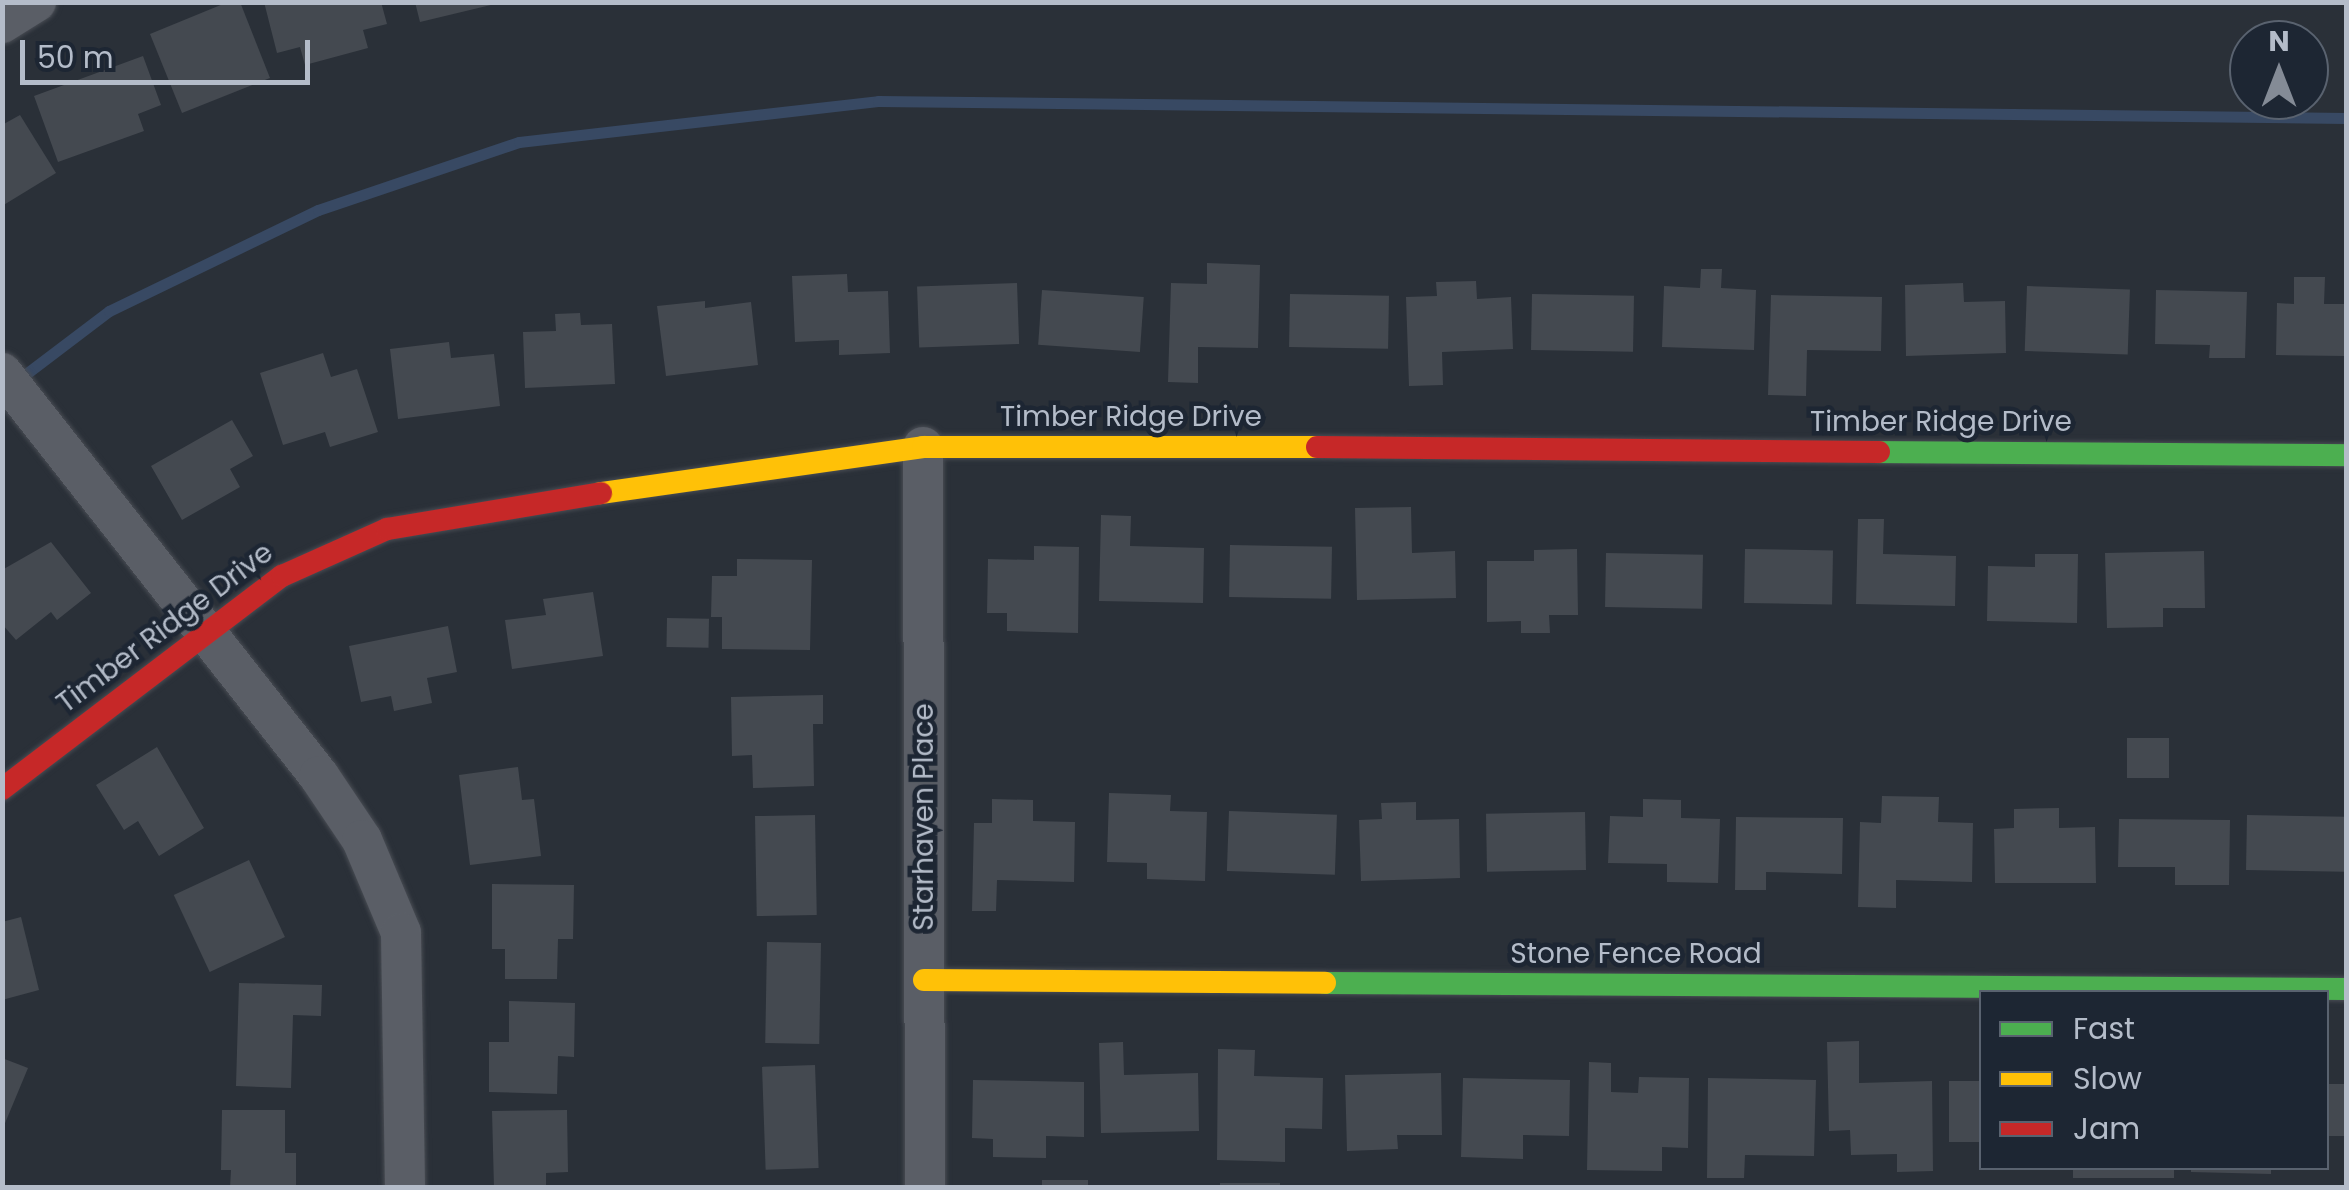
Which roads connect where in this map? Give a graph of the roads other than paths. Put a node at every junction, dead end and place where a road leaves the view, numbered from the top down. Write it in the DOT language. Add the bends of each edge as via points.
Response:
graph roads {
  1 [pos="36,2"];
  2 [pos="2,23"];
  3 [pos="2,373"];
  4 [pos="923,448"];
  5 [pos="2346,455"];
  6 [pos="206,632"];
  7 [pos="2,788"];
  8 [pos="924,980"];
  9 [pos="2346,989"];
  10 [pos="405,1188"];
  11 [pos="925,1188"];
  1 -- 2 [label="street"];
  3 -- 6 [label="street"];
  4 -- 5 [label="street, Timber Ridge Drive"];
  4 -- 6 [label="street, Timber Ridge Drive" via="387,529 297,568"];
  4 -- 8 [label="street, Starhaven Place"];
  6 -- 7 [label="street, Timber Ridge Drive"];
  6 -- 10 [label="street" via="362,840 401,933"];
  8 -- 9 [label="street, Stone Fence Road"];
  8 -- 11 [label="street, Starhaven Place"];
}
